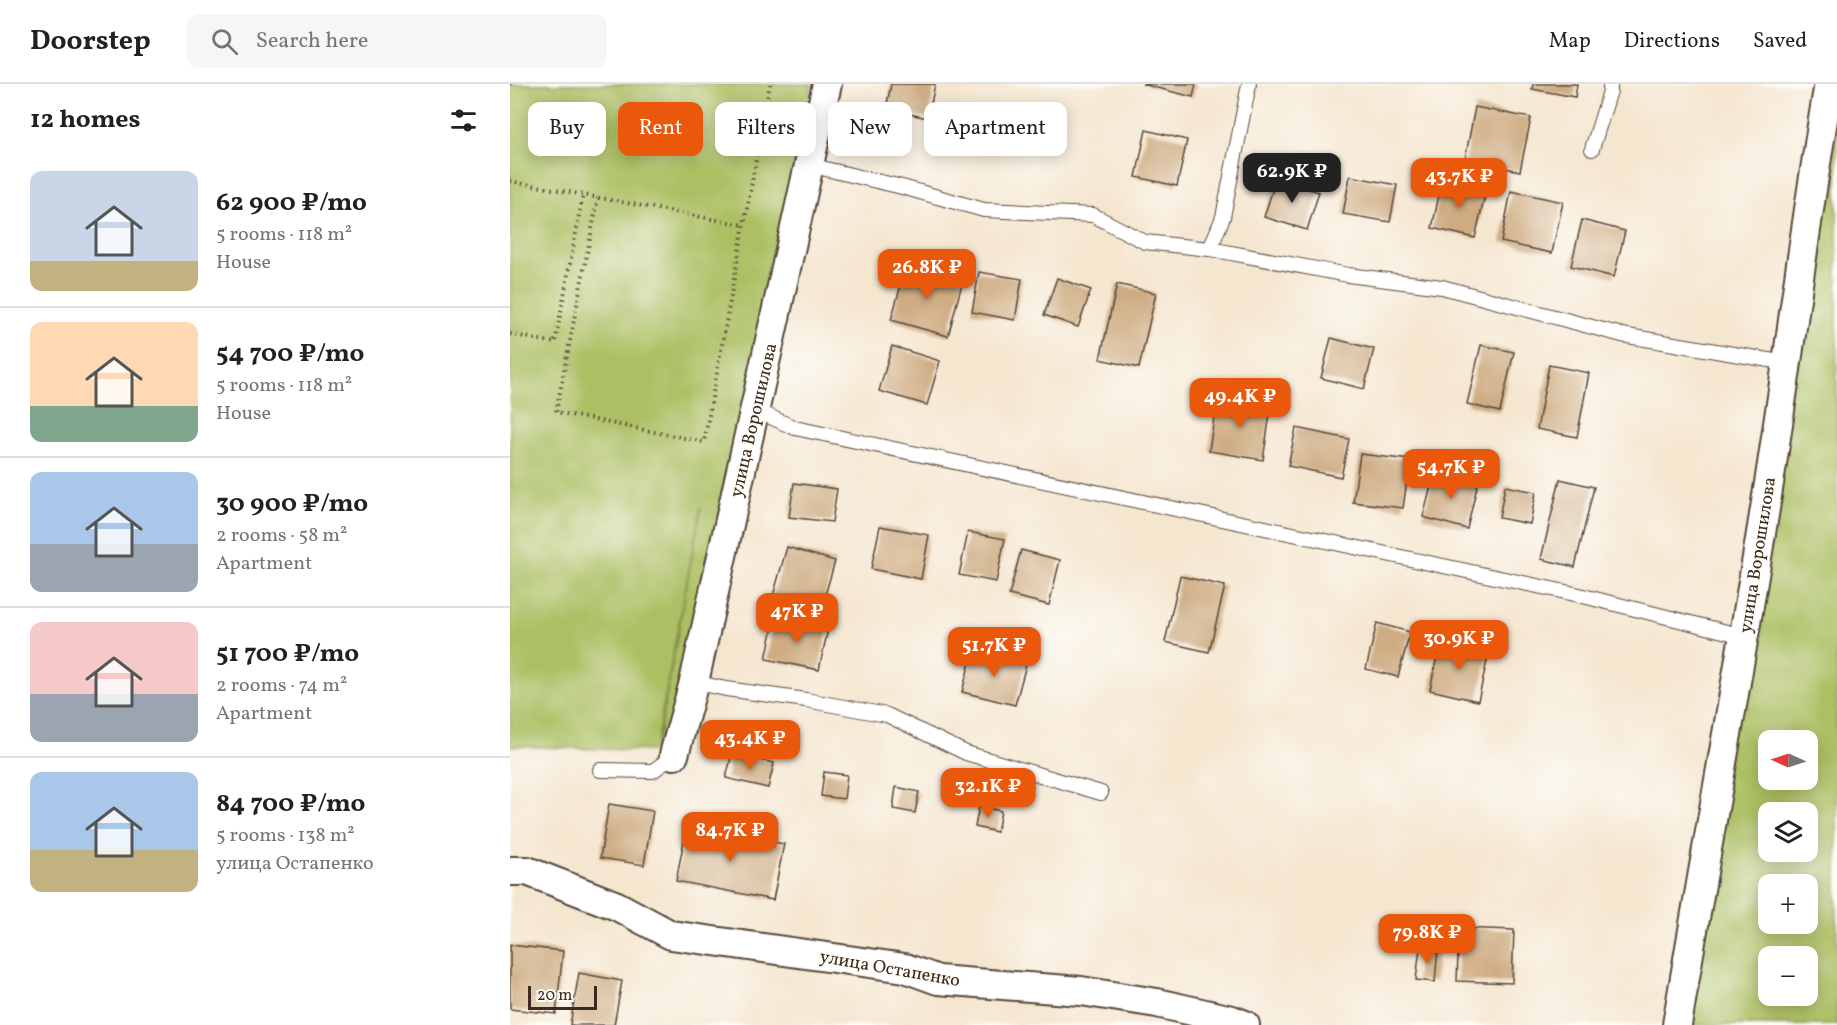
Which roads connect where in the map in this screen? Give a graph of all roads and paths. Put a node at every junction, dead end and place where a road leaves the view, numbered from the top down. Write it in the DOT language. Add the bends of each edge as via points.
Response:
graph roads {
  1 [pos="770,84"];
  2 [pos="826,84"];
  3 [pos="1249,84"];
  4 [pos="1611,84"];
  5 [pos="1829,84"];
  6 [pos="1592,149"];
  7 [pos="809,165"];
  8 [pos="510,181"];
  9 [pos="583,195"];
  10 [pos="598,198"];
  11 [pos="744,225"];
  12 [pos="1210,249"];
  13 [pos="510,334"];
  14 [pos="1787,363"];
  15 [pos="755,410"];
  16 [pos="1743,636"];
  17 [pos="694,682"];
  18 [pos="674,755"];
  19 [pos="600,770"];
  20 [pos="1101,793"];
  21 [pos="510,871"];
  22 [pos="1245,1025"];
  23 [pos="1677,1025"];
  1 -- 11 [label="path"];
  2 -- 7 [label="street, улица Ворошилова"];
  3 -- 12 [label="lane" via="1223,218"];
  4 -- 6 [label="lane"];
  5 -- 14 [label="street, улица Ворошилова"];
  7 -- 12 [label="lane" via="984,210 1092,215 1145,242"];
  7 -- 15 [label="street, улица Ворошилова"];
  8 -- 9 [label="path"];
  9 -- 10 [label="path"];
  9 -- 13 [label="path" via="555,343"];
  10 -- 11 [label="path"];
  10 -- 11 [label="path" via="556,412 704,442"];
  12 -- 14 [label="lane" via="1348,275 1442,287 1622,335"];
  14 -- 16 [label="street, улица Ворошилова"];
  15 -- 16 [label="lane" via="795,428 1575,594"];
  15 -- 17 [label="street, улица Ворошилова"];
  16 -- 23 [label="street, улица Ворошилова"];
  17 -- 18 [label="street, улица Ворошилова"];
  17 -- 20 [label="lane" via="886,714 966,753"];
  18 -- 19 [label="lane" via="653,771"];
  21 -- 22 [label="street, улица Остапенко" via="527,871 616,906 671,935 905,968 938,980 1135,1000"];
}
